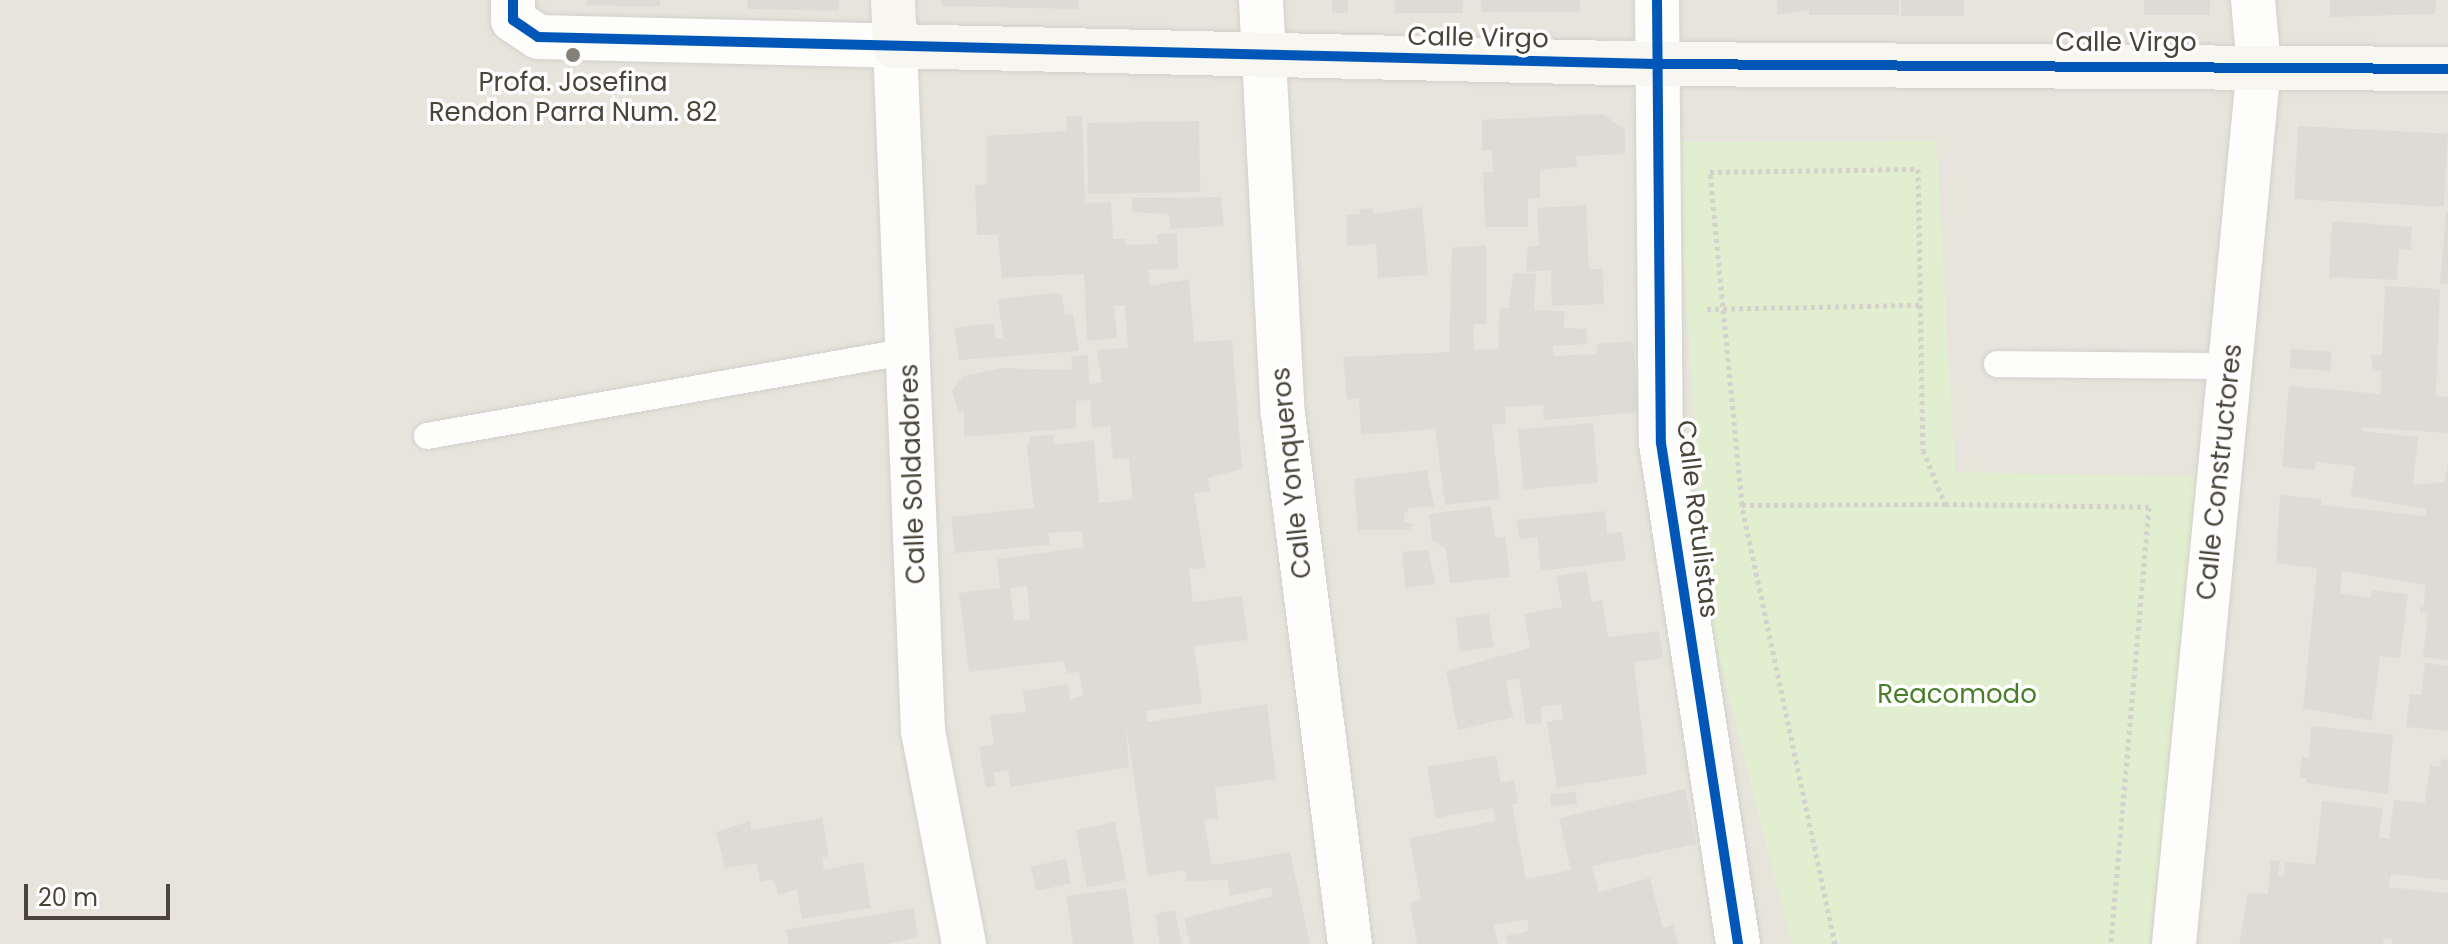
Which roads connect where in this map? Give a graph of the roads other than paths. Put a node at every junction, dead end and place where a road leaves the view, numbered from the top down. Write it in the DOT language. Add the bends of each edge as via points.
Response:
graph roads {
  1 [pos="893,0"];
  2 [pos="1261,0"];
  3 [pos="1657,0"];
  4 [pos="2253,0"];
  5 [pos="513,10"];
  6 [pos="895,46"];
  7 [pos="1260,56"];
  8 [pos="1656,64"];
  9 [pos="2259,66"];
  10 [pos="2448,69"];
  11 [pos="907,351"];
  12 [pos="1997,364"];
  13 [pos="2230,366"];
  14 [pos="427,436"];
  15 [pos="964,944"];
  16 [pos="1350,944"];
  17 [pos="1738,944"];
  18 [pos="2174,944"];
  1 -- 6 [label="street, Calle Soldadores"];
  2 -- 7 [label="street, Calle Yonqueros"];
  3 -- 8 [label="street, Calle Rotulistas"];
  4 -- 9 [label="street, Calle Constructores"];
  5 -- 6 [label="street, Calle Virgo" via="538,37"];
  6 -- 7 [label="street, Calle Virgo"];
  6 -- 11 [label="street, Calle Soldadores"];
  7 -- 8 [label="street, Calle Virgo"];
  7 -- 16 [label="street, Calle Yonqueros" via="1283,414"];
  8 -- 9 [label="street, Calle Virgo"];
  8 -- 17 [label="street, Calle Rotulistas" via="1661,443"];
  9 -- 10 [label="street, Calle Virgo"];
  9 -- 13 [label="street, Calle Constructores"];
  11 -- 14 [label="lane"];
  11 -- 15 [label="street, Calle Soldadores" via="923,731"];
  12 -- 13 [label="lane"];
  13 -- 18 [label="street, Calle Constructores"];
}
